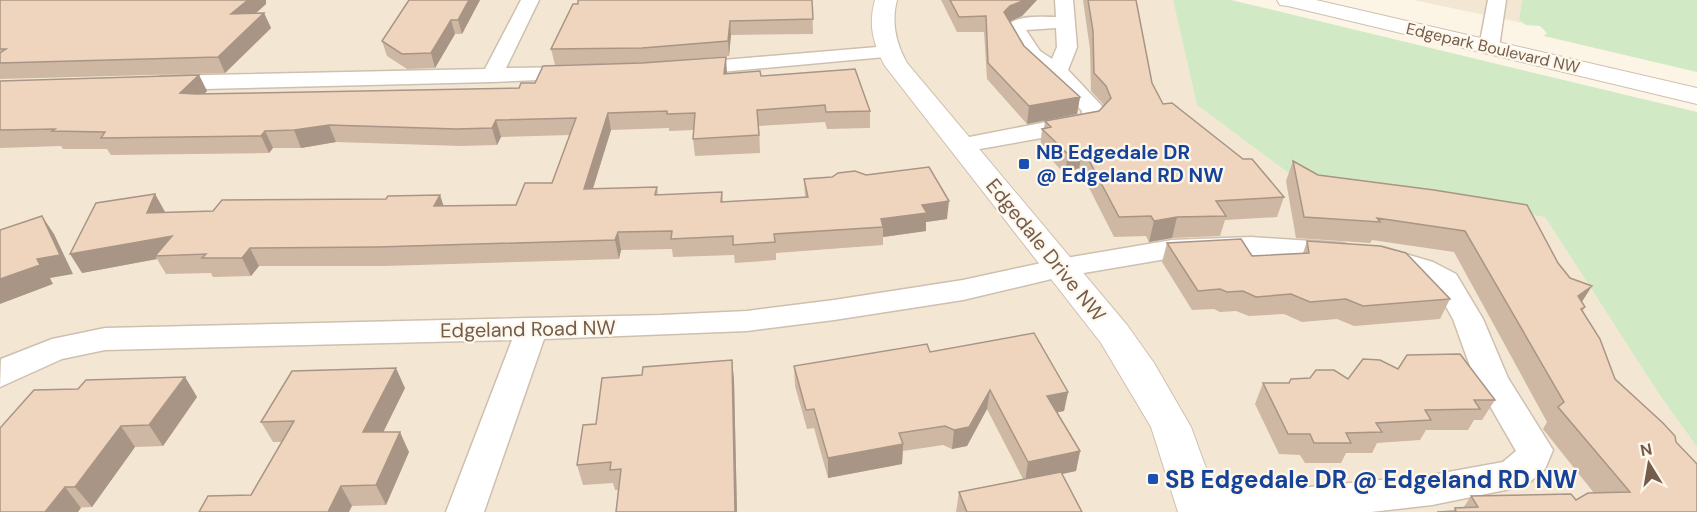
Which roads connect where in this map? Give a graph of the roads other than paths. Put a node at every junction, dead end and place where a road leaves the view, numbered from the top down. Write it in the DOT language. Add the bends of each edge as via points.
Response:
graph roads {
  1 [pos="530,0"];
  2 [pos="886,0"];
  3 [pos="1288,0"];
  4 [pos="1352,0"];
  5 [pos="1497,0"];
  6 [pos="1065,11"];
  7 [pos="1490,40"];
  8 [pos="889,52"];
  9 [pos="665,70"];
  10 [pos="1057,71"];
  11 [pos="597,72"];
  12 [pos="492,76"];
  13 [pos="1697,78"];
  14 [pos="141,84"];
  15 [pos="1697,96"];
  16 [pos="963,145"];
  17 [pos="1060,268"];
  18 [pos="532,328"];
  19 [pos="0,375"];
  20 [pos="1198,504"];
  21 [pos="465,512"];
  1 -- 12 [label="street"];
  2 -- 8 [label="street, Edgedale Drive NW" via="881,22"];
  3 -- 7 [label="street, Edgepark Boulevard NW"];
  4 -- 7 [label="street, Edgepark Boulevard NW"];
  5 -- 7 [label="street"];
  6 -- 10 [label="street" via="1067,47"];
  6 -- 10 [label="street" via="1015,28 1032,55"];
  7 -- 13 [label="street, Edgepark Boulevard NW"];
  7 -- 15 [label="street, Edgepark Boulevard NW"];
  8 -- 9 [label="street"];
  8 -- 16 [label="street, Edgedale Drive NW"];
  10 -- 16 [label="street" via="1093,110 1091,120"];
  11 -- 12 [label="street"];
  12 -- 14 [label="street"];
  16 -- 17 [label="street, Edgedale Drive NW"];
  17 -- 18 [label="street, Edgeland Road NW" via="963,290 747,321"];
  17 -- 20 [label="street, Edgedale Drive NW" via="1140,373 1171,427"];
  17 -- 20 [label="street, Edgeland Road NW" via="1172,249 1251,246 1374,254 1423,268 1446,281 1468,319 1492,380 1535,450 1532,459 1512,475 1432,490 1309,503"];
  18 -- 19 [label="street, Edgeland Road NW" via="105,339 74,342 45,351"];
  18 -- 21 [label="street"];
}
